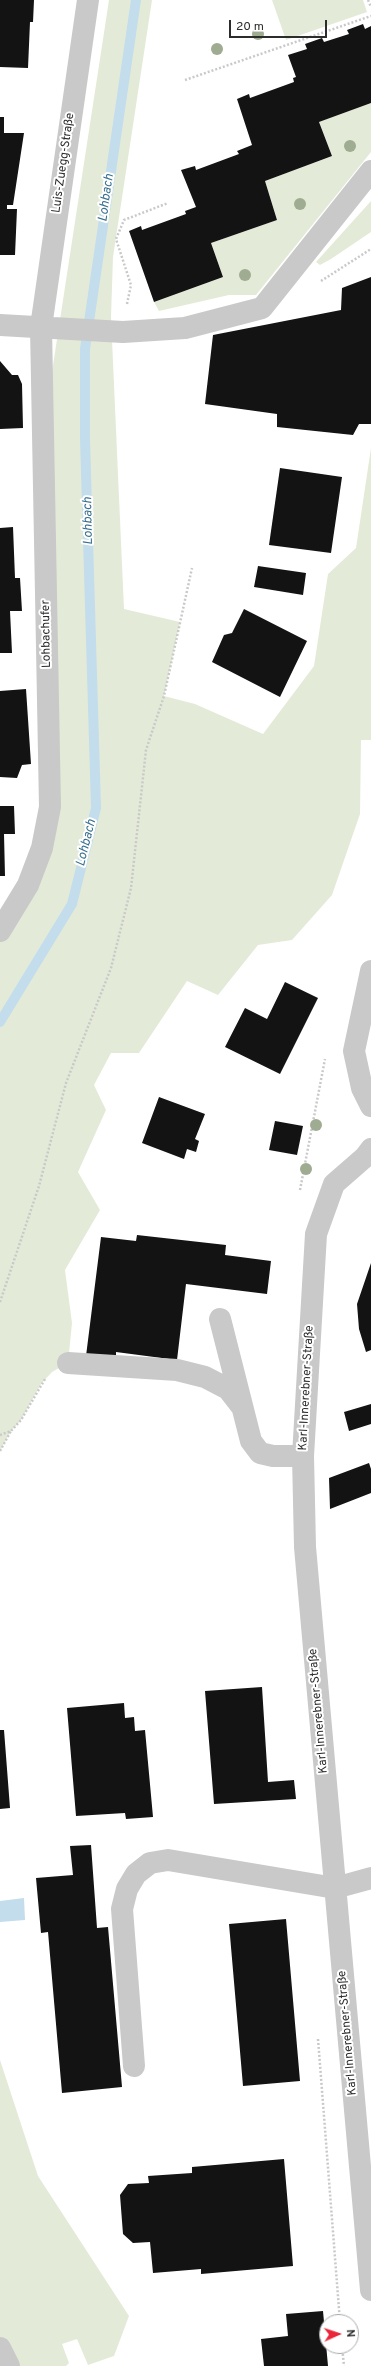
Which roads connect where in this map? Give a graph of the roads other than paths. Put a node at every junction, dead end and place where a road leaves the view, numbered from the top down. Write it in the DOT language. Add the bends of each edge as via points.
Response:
graph roads {
  1 [pos="88,0"];
  2 [pos="371,171"];
  3 [pos="0,325"];
  4 [pos="41,327"];
  5 [pos="0,931"];
  6 [pos="371,971"];
  7 [pos="371,1106"];
  8 [pos="371,1149"];
  9 [pos="220,1318"];
  10 [pos="68,1363"];
  11 [pos="242,1407"];
  12 [pos="303,1456"];
  13 [pos="371,1878"];
  14 [pos="336,1888"];
  15 [pos="134,2066"];
  16 [pos="371,2290"];
  17 [pos="0,2348"];
  18 [pos="9,2366"];
  1 -- 4 [label="street, Luis-Zuegg-Straße"];
  2 -- 4 [label="street" via="262,308 185,328 123,332"];
  3 -- 4 [label="street"];
  4 -- 5 [label="street, Lohbachufer" via="50,807 42,848 28,885"];
  6 -- 7 [label="street" via="354,1052 362,1088"];
  8 -- 12 [label="street, Karl-Innerebner-Straße" via="334,1184 316,1234"];
  9 -- 11 [label="street"];
  10 -- 11 [label="street" via="177,1370 205,1377 228,1389"];
  11 -- 12 [label="street" via="251,1441 260,1453 273,1456"];
  12 -- 14 [label="street, Karl-Innerebner-Straße" via="305,1547"];
  13 -- 14 [label="street"];
  14 -- 15 [label="street" via="168,1860 150,1863 136,1874 127,1889 122,1909"];
  14 -- 16 [label="street, Karl-Innerebner-Straße"];
  17 -- 18 [label="street"];
}
